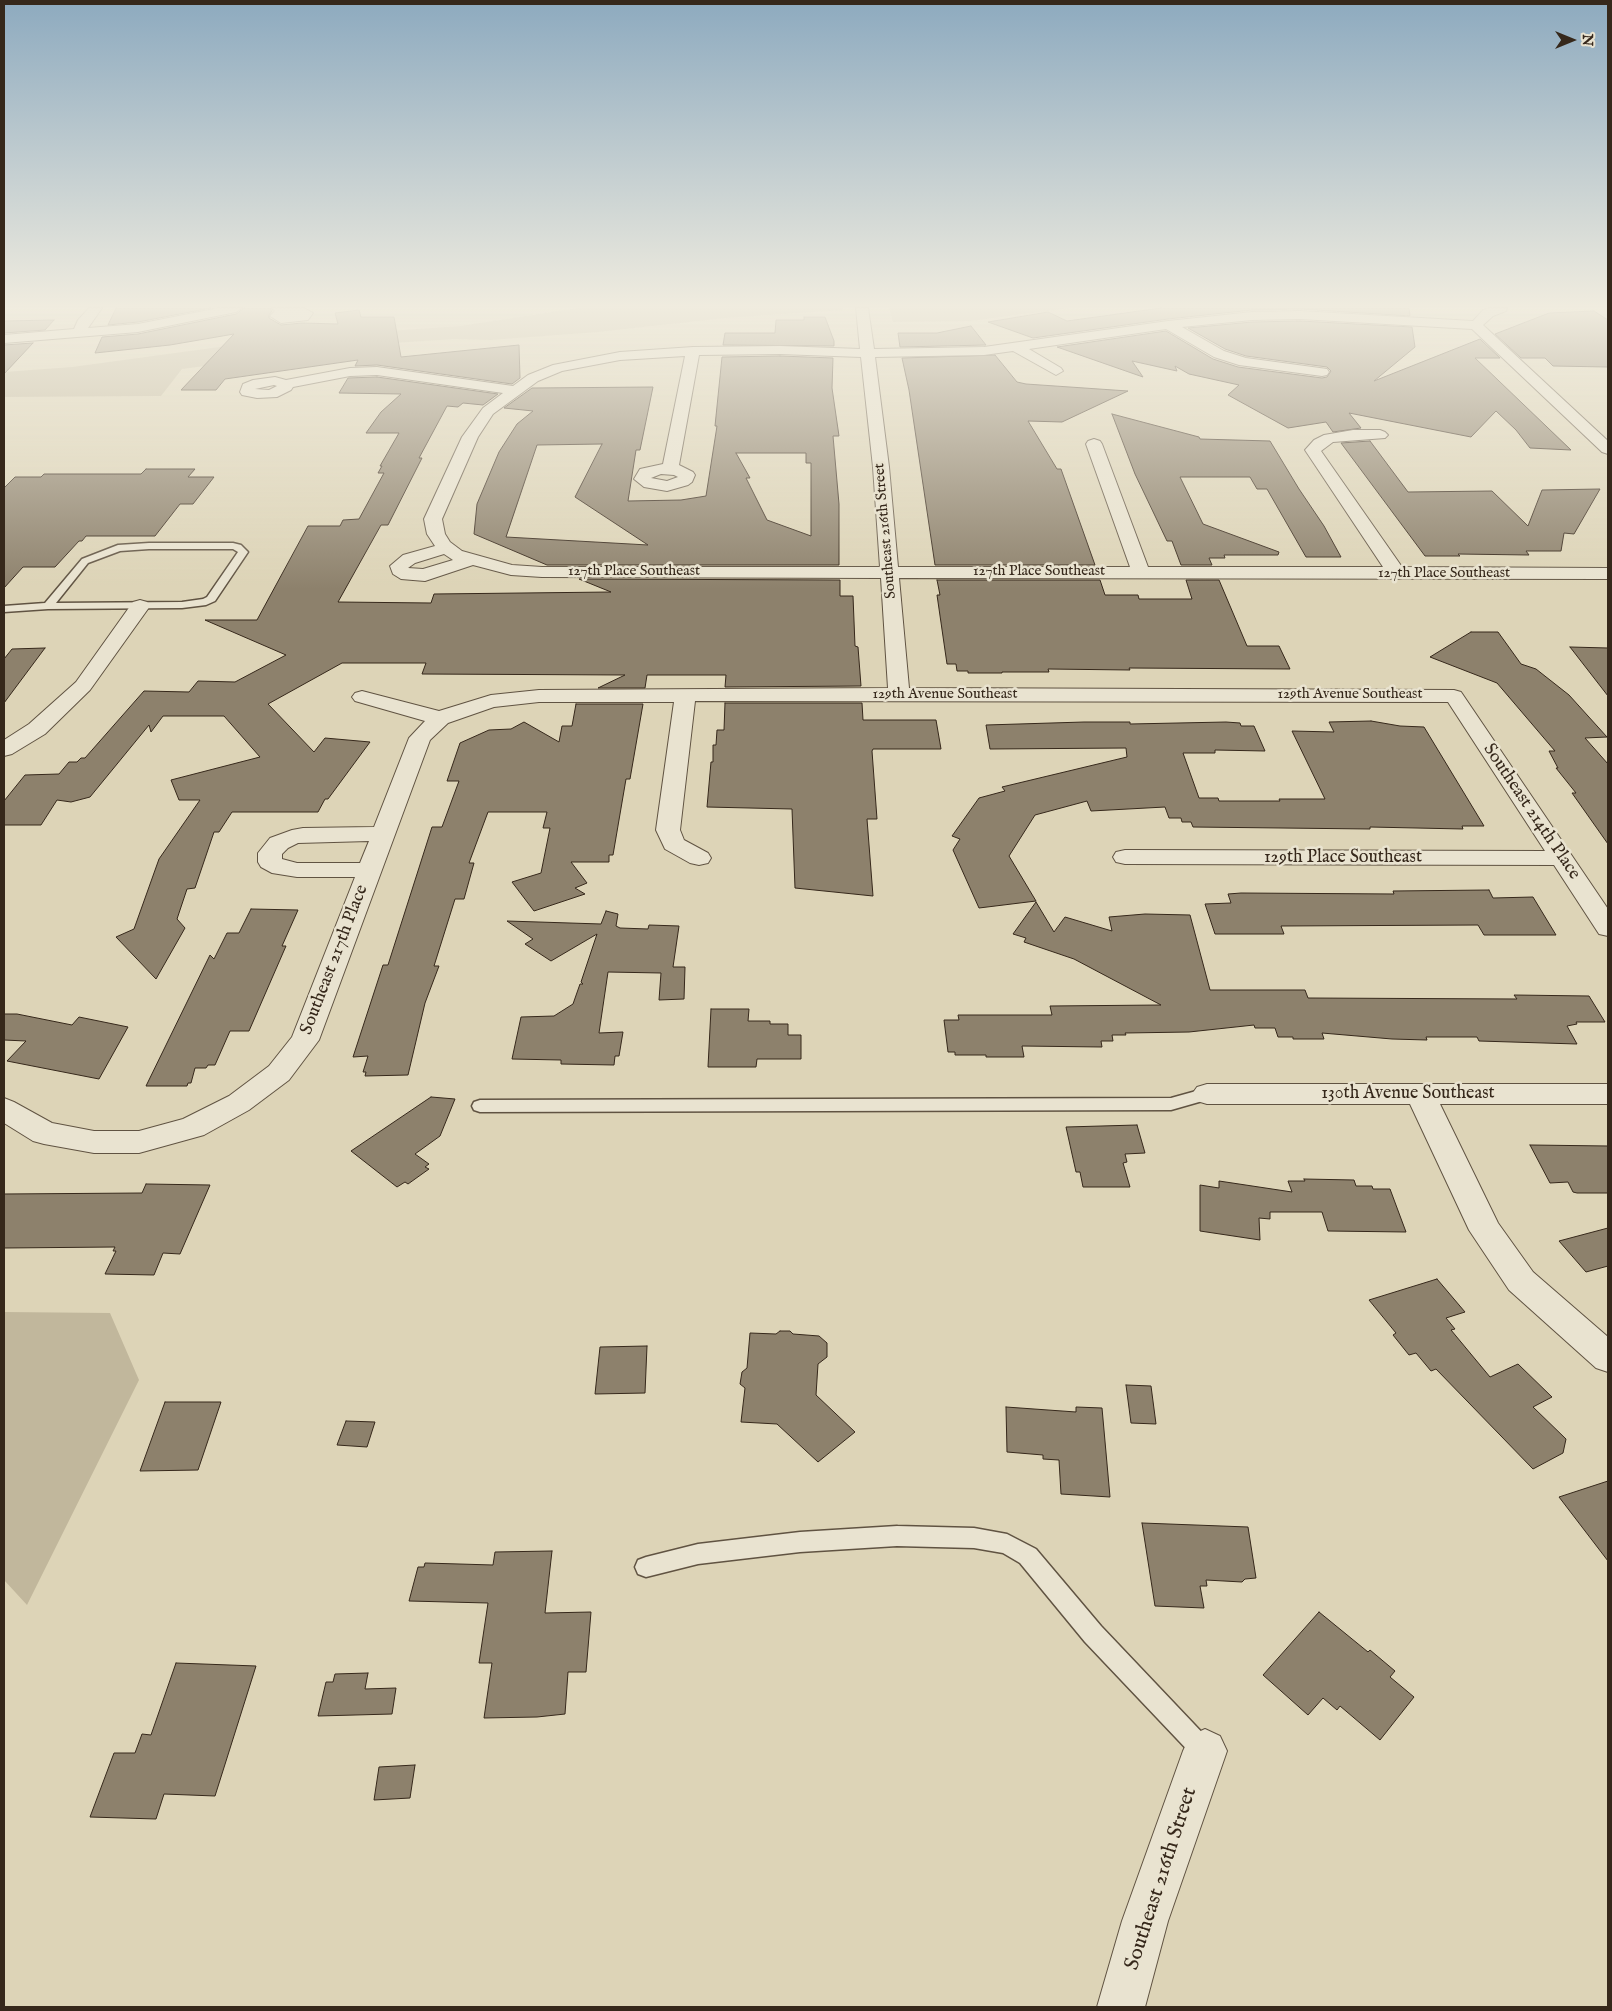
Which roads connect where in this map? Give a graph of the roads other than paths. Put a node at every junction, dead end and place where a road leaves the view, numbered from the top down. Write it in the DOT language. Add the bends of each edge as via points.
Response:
graph roads {
  1 [pos="499,402"];
  2 [pos="683,402"];
  3 [pos="873,402"];
  4 [pos="1558,402"];
  5 [pos="1380,435"];
  6 [pos="1094,444"];
  7 [pos="1608,449"];
  8 [pos="670,469"];
  9 [pos="889,572"];
  10 [pos="1141,572"];
  11 [pos="1608,573"];
  12 [pos="1397,574"];
  13 [pos="48,606"];
  14 [pos="140,606"];
  15 [pos="4,609"];
  16 [pos="899,694"];
  17 [pos="684,696"];
  18 [pos="1454,696"];
  19 [pos="362,697"];
  20 [pos="440,718"];
  21 [pos="4,749"];
  22 [pos="384,834"];
  23 [pos="1124,857"];
  24 [pos="699,858"];
  25 [pos="1561,858"];
  26 [pos="369,870"];
  27 [pos="1608,928"];
  28 [pos="1207,1094"];
  29 [pos="1420,1094"];
  30 [pos="1608,1094"];
  31 [pos="480,1106"];
  32 [pos="4,1109"];
  33 [pos="1608,1358"];
  34 [pos="646,1567"];
  35 [pos="1205,1751"];
  36 [pos="1121,2007"];
  1 -- 9 [label="street, 127th Place Southeast" via="479,422 433,519 436,534 458,554 511,570 542,572"];
  2 -- 8 [label="street"];
  3 -- 9 [label="street, Southeast 216th Street"];
  4 -- 7 [label="street"];
  5 -- 12 [label="street" via="1329,438 1313,450"];
  6 -- 10 [label="street"];
  9 -- 10 [label="street, 127th Place Southeast"];
  9 -- 16 [label="street, Southeast 216th Street"];
  10 -- 12 [label="street, 127th Place Southeast"];
  11 -- 12 [label="street, 127th Place Southeast"];
  13 -- 14 [label="lane"];
  13 -- 14 [label="lane" via="85,561 130,546 233,546 242,549 242,557 211,599 182,605"];
  13 -- 15 [label="lane"];
  14 -- 21 [label="street" via="83,686 37,728"];
  16 -- 17 [label="street, 129th Avenue Southeast"];
  16 -- 18 [label="street, 129th Avenue Southeast"];
  17 -- 20 [label="street, 129th Avenue Southeast" via="539,696 491,701"];
  17 -- 24 [label="street" via="668,830 674,844"];
  18 -- 25 [label="street, Southeast 214th Place"];
  19 -- 20 [label="street"];
  20 -- 22 [label="street, Southeast 217th Place" via="420,738"];
  22 -- 26 [label="street, Southeast 217th Place"];
  22 -- 26 [label="street, Southeast 217th Place" via="304,835 279,843 270,853 270,862 281,868"];
  23 -- 25 [label="street, 129th Place Southeast"];
  25 -- 27 [label="street, Southeast 214th Place"];
  26 -- 32 [label="street, Southeast 217th Place" via="305,1040 279,1073 239,1103 192,1127 139,1142 94,1142 44,1133"];
  28 -- 29 [label="street, 130th Avenue Southeast"];
  28 -- 31 [label="lane" via="1171,1104"];
  29 -- 30 [label="street, 130th Avenue Southeast"];
  29 -- 33 [label="street" via="1485,1230 1521,1281"];
  34 -- 35 [label="lane" via="698,1554 897,1536 974,1538 1007,1544 1028,1556 1093,1634"];
  35 -- 36 [label="street, Southeast 216th Street" via="1145,1921"];
}
